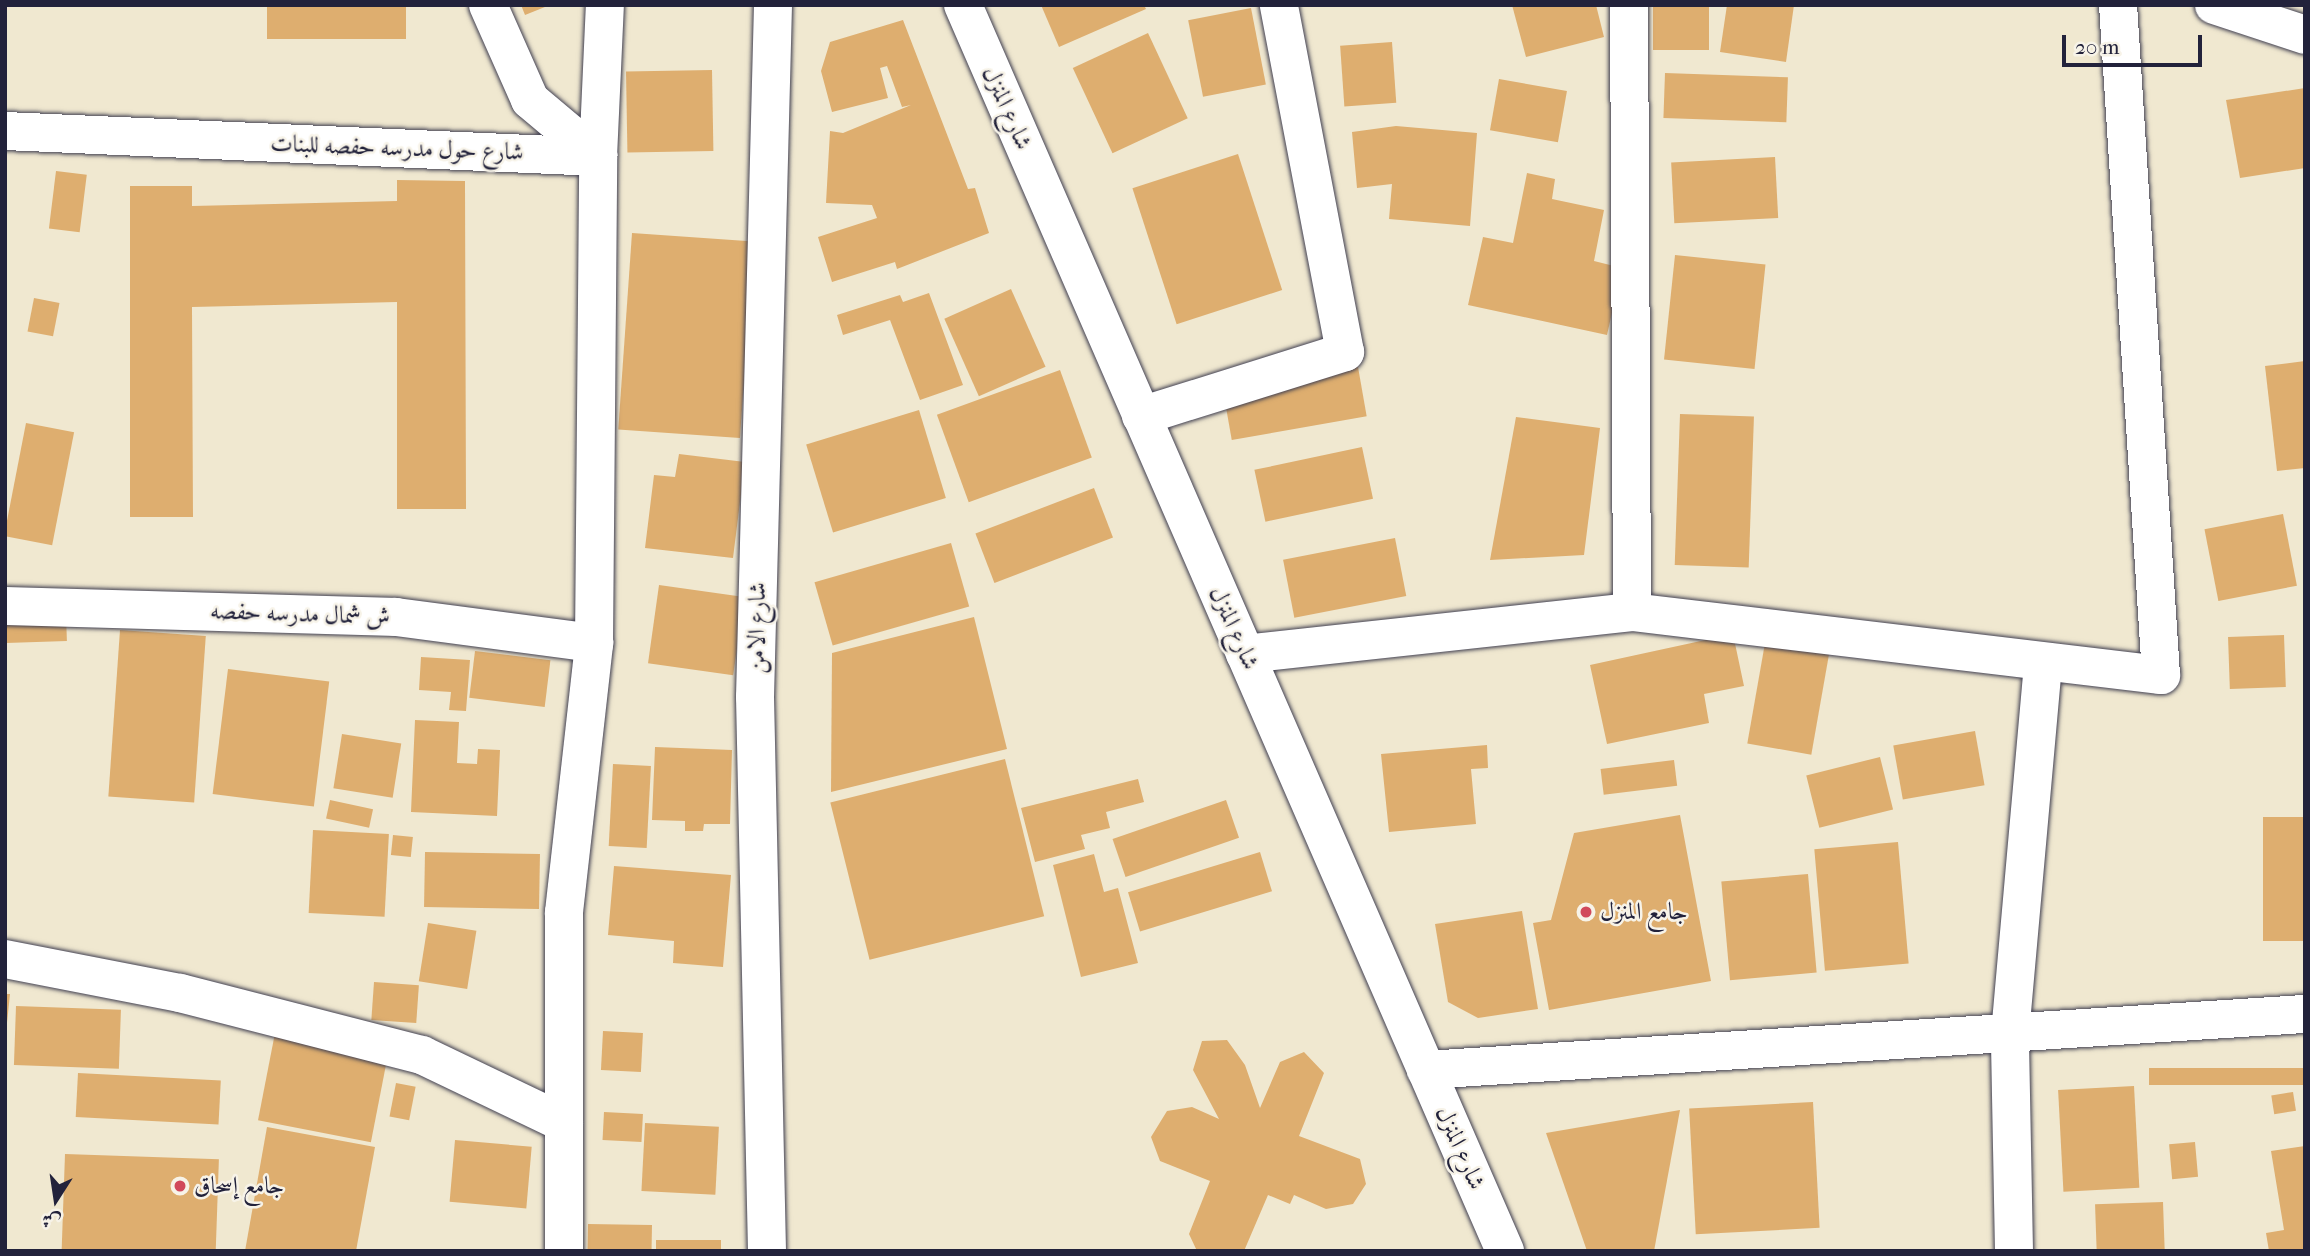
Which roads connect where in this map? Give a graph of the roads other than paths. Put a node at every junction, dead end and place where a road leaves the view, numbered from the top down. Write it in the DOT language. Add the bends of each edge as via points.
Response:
graph roads {
  1 [pos="488,5"];
  2 [pos="605,5"];
  3 [pos="773,5"];
  4 [pos="962,5"];
  5 [pos="1279,5"];
  6 [pos="1629,5"];
  7 [pos="2118,5"];
  8 [pos="2214,5"];
  9 [pos="2305,35"];
  10 [pos="5,131"];
  11 [pos="598,156"];
  12 [pos="1141,415"];
  13 [pos="5,606"];
  14 [pos="1632,612"];
  15 [pos="594,643"];
  16 [pos="1245,654"];
  17 [pos="2043,662"];
  18 [pos="5,959"];
  19 [pos="2305,1014"];
  20 [pos="2010,1034"];
  21 [pos="1426,1070"];
  22 [pos="564,1123"];
  23 [pos="564,1251"];
  24 [pos="767,1251"];
  25 [pos="1505,1251"];
  26 [pos="2014,1251"];
  1 -- 11 [label="street, شارع حول مدرسه حفصه للبنات" via="530,100"];
  2 -- 11 [label="street"];
  3 -- 24 [label="street, شارع الامن" via="755,697"];
  4 -- 12 [label="street, شارع المنزل"];
  5 -- 12 [label="street" via="1345,352"];
  6 -- 14 [label="street"];
  7 -- 17 [label="street" via="2161,675"];
  8 -- 9 [label="street"];
  10 -- 11 [label="street, شارع حول مدرسه حفصه للبنات"];
  11 -- 15 [label="street"];
  12 -- 16 [label="street, شارع المنزل"];
  13 -- 15 [label="street, ش شمال مدرسه حفصه" via="396,617"];
  14 -- 16 [label="street"];
  14 -- 17 [label="street"];
  15 -- 22 [label="street" via="564,912"];
  16 -- 21 [label="street, شارع المنزل"];
  17 -- 20 [label="street"];
  18 -- 22 [label="street" via="180,993 422,1055"];
  19 -- 20 [label="street"];
  20 -- 21 [label="street"];
  20 -- 26 [label="street"];
  21 -- 25 [label="street, شارع المنزل"];
  22 -- 23 [label="street"];
}
